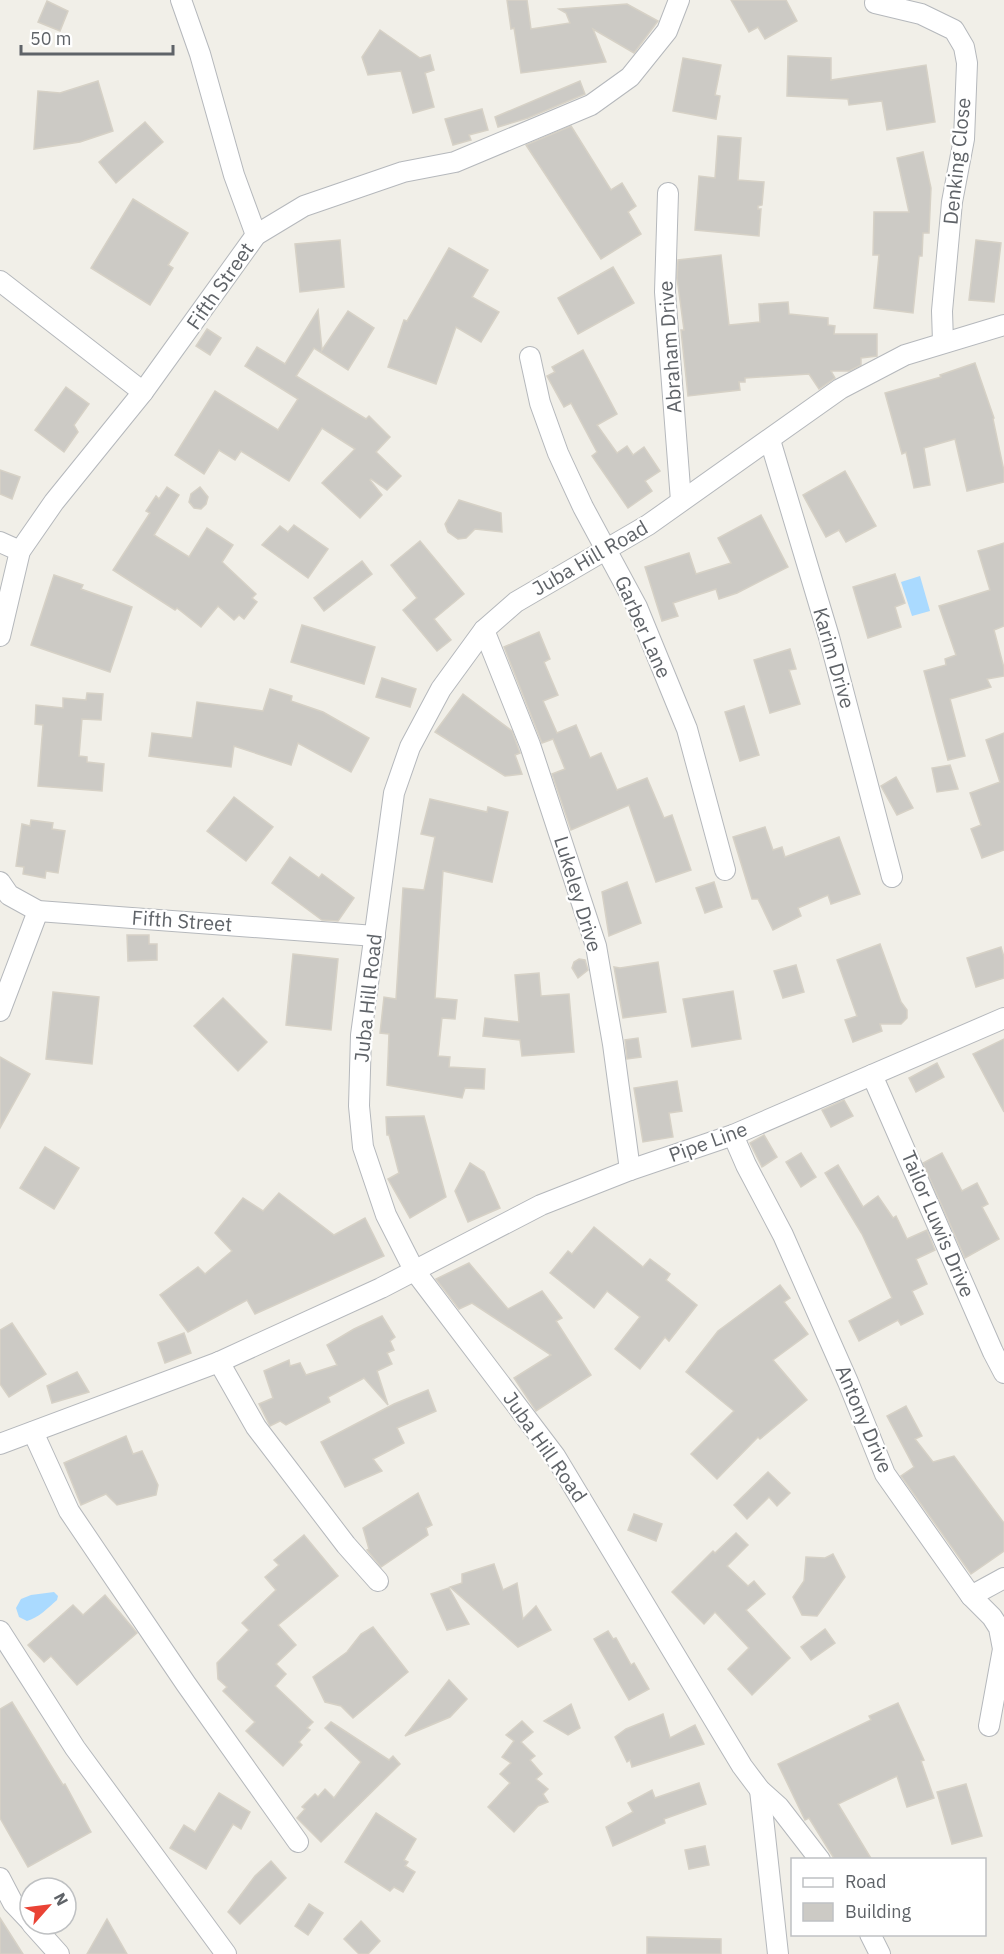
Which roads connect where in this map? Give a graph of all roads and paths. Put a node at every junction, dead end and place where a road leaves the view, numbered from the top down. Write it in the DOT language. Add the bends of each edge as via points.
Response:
graph roads {
  1 [pos="181,0"];
  2 [pos="678,0"];
  3 [pos="875,3"];
  4 [pos="668,193"];
  5 [pos="256,235"];
  6 [pos="0,281"];
  7 [pos="1004,325"];
  8 [pos="943,342"];
  9 [pos="530,357"];
  10 [pos="143,392"];
  11 [pos="770,440"];
  12 [pos="681,501"];
  13 [pos="0,542"];
  14 [pos="607,549"];
  15 [pos="20,551"];
  16 [pos="484,630"];
  17 [pos="0,636"];
  18 [pos="725,870"];
  19 [pos="892,877"];
  20 [pos="0,882"];
  21 [pos="38,911"];
  22 [pos="375,936"];
  23 [pos="0,1011"];
  24 [pos="1004,1018"];
  25 [pos="872,1075"];
  26 [pos="733,1135"];
  27 [pos="630,1170"];
  28 [pos="414,1270"];
  29 [pos="219,1362"];
  30 [pos="1004,1372"];
  31 [pos="33,1432"];
  32 [pos="0,1444"];
  33 [pos="1004,1578"];
  34 [pos="378,1581"];
  35 [pos="971,1596"];
  36 [pos="0,1631"];
  37 [pos="989,1726"];
  38 [pos="759,1790"];
  39 [pos="298,1842"];
  40 [pos="818,1858"];
  41 [pos="0,1878"];
  42 [pos="18,1909"];
  43 [pos="43,1936"];
  44 [pos="871,1936"];
  45 [pos="59,1954"];
  46 [pos="226,1954"];
  47 [pos="778,1954"];
  48 [pos="880,1954"];
  1 -- 5 [label="street"];
  2 -- 5 [label="street, Fifth Street" via="667,31 630,77 591,105 455,162 403,172 304,206"];
  3 -- 8 [label="street, Denking Close" via="938,22 954,30 964,47 964,139 952,202"];
  4 -- 12 [label="street, Abraham Drive" via="665,292"];
  5 -- 10 [label="street, Fifth Street"];
  6 -- 10 [label="street"];
  7 -- 8 [label="street, Juba Hill Road"];
  8 -- 11 [label="street, Juba Hill Road" via="905,355 840,389"];
  9 -- 14 [label="street, Garber Lane" via="540,403 558,453"];
  10 -- 15 [label="street, Fifth Street" via="54,502"];
  11 -- 12 [label="street, Juba Hill Road"];
  11 -- 19 [label="street, Karim Drive" via="829,637"];
  12 -- 14 [label="street, Juba Hill Road"];
  13 -- 15 [label="street"];
  14 -- 16 [label="street, Juba Hill Road" via="516,602"];
  14 -- 18 [label="street, Garber Lane" via="638,607 687,729"];
  15 -- 17 [label="street, Fifth Street"];
  16 -- 22 [label="street, Juba Hill Road" via="441,689 410,747 394,793"];
  16 -- 27 [label="street, Lukeley Drive" via="530,745 596,946"];
  20 -- 21 [label="street, Fifth Street" via="9,895"];
  21 -- 22 [label="street, Fifth Street"];
  21 -- 23 [label="street"];
  22 -- 28 [label="street, Juba Hill Road" via="362,1035 359,1106 363,1147 386,1215"];
  24 -- 25 [label="street, Pipe Line"];
  25 -- 26 [label="street, Pipe Line"];
  25 -- 30 [label="street, Tailor Luwis Drive"];
  26 -- 27 [label="street, Pipe Line"];
  26 -- 35 [label="street, Antony Drive" via="783,1235 885,1474"];
  27 -- 28 [label="street, Pipe Line" via="541,1205"];
  28 -- 29 [label="street, Pipe Line"];
  28 -- 38 [label="street, Juba Hill Road" via="555,1456"];
  29 -- 31 [label="street, Pipe Line"];
  29 -- 34 [label="street" via="256,1427"];
  31 -- 32 [label="street, Pipe Line"];
  31 -- 39 [label="street" via="69,1511"];
  33 -- 35 [label="street"];
  35 -- 37 [label="street, Antony Drive" via="999,1628 1002,1649"];
  36 -- 46 [label="street" via="75,1748"];
  38 -- 40 [label="street, Juba Hill Road" via="779,1807"];
  38 -- 47 [label="street"];
  41 -- 42 [label="street"];
  43 -- 45 [label="street"];
  44 -- 48 [label="street"];
}
